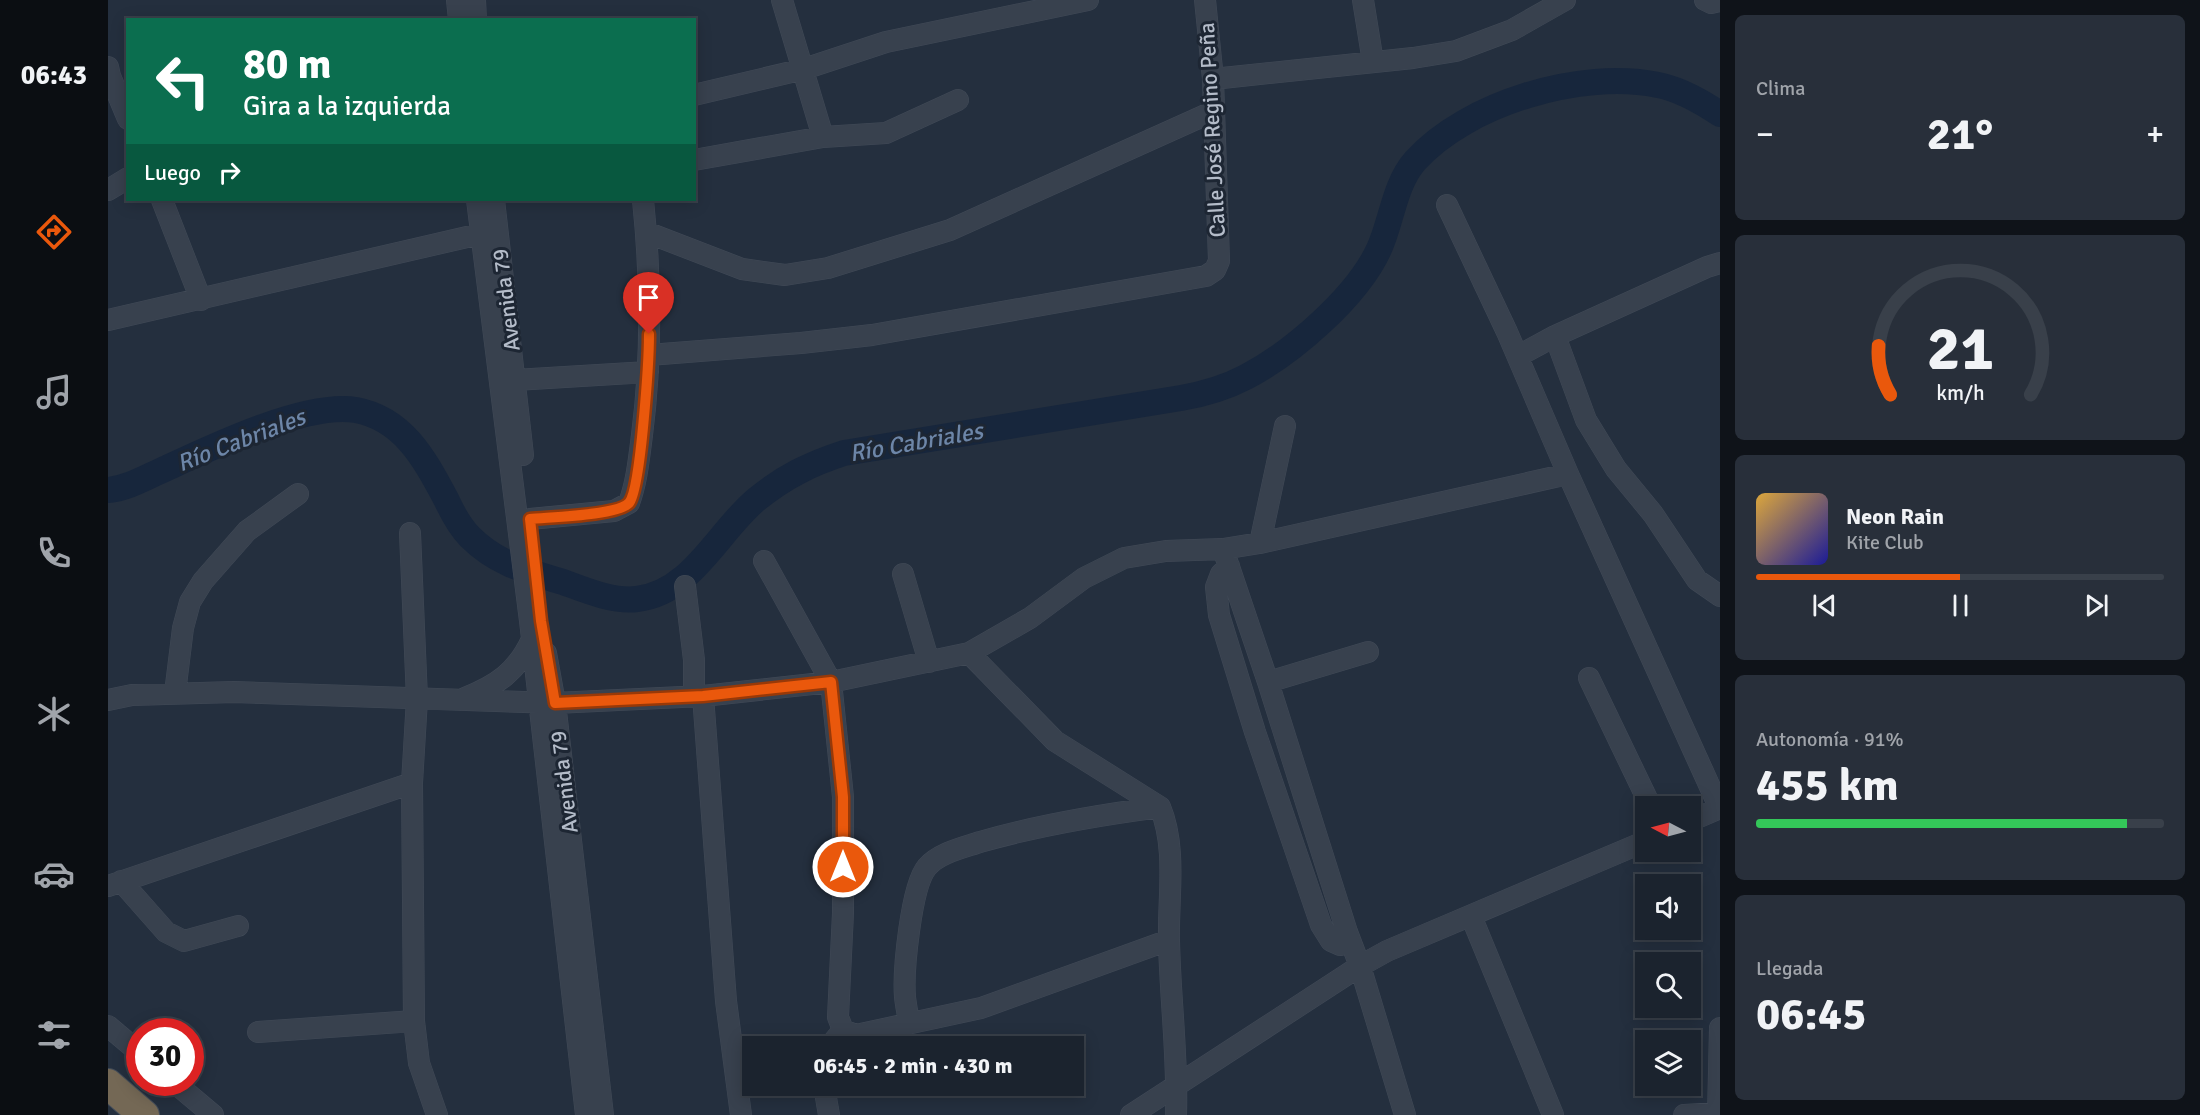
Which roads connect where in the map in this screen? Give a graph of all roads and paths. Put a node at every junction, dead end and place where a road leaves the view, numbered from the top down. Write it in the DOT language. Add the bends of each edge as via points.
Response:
graph roads {
  1 [pos="457,0"];
  2 [pos="475,0"];
  3 [pos="782,0"];
  4 [pos="1088,0"];
  5 [pos="1205,0"];
  6 [pos="1363,0"];
  7 [pos="1565,0"];
  8 [pos="1705,0"];
  9 [pos="1720,1"];
  10 [pos="1024,6"];
  11 [pos="459,18"];
  12 [pos="476,18"];
  13 [pos="1373,62"];
  14 [pos="804,69"];
  15 [pos="109,73"];
  16 [pos="1213,79"];
  17 [pos="696,95"];
  18 [pos="958,100"];
  19 [pos="1212,112"];
  20 [pos="126,114"];
  21 [pos="823,137"];
  22 [pos="696,160"];
  23 [pos="126,179"];
  24 [pos="108,189"];
  25 [pos="162,201"];
  26 [pos="477,201"];
  27 [pos="494,201"];
  28 [pos="643,201"];
  29 [pos="1447,205"];
  30 [pos="646,232"];
  31 [pos="480,234"];
  32 [pos="1720,263"];
  33 [pos="201,300"];
  34 [pos="108,320"];
  35 [pos="1555,336"];
  36 [pos="1518,356"];
  37 [pos="649,363"];
  38 [pos="516,380"];
  39 [pos="1285,426"];
  40 [pos="1568,474"];
  41 [pos="298,494"];
  42 [pos="527,531"];
  43 [pos="410,532"];
  44 [pos="1260,543"];
  45 [pos="1226,558"];
  46 [pos="764,561"];
  47 [pos="903,574"];
  48 [pos="685,586"];
  49 [pos="1720,596"];
  50 [pos="534,627"];
  51 [pos="1368,652"];
  52 [pos="969,653"];
  53 [pos="929,662"];
  54 [pos="1589,678"];
  55 [pos="831,682"];
  56 [pos="1268,682"];
  57 [pos="175,693"];
  58 [pos="698,696"];
  59 [pos="417,699"];
  60 [pos="108,700"];
  61 [pos="457,701"];
  62 [pos="547,703"];
  63 [pos="412,783"];
  64 [pos="1646,796"];
  65 [pos="1160,807"];
  66 [pos="1720,808"];
  67 [pos="1701,816"];
  68 [pos="1635,845"];
  69 [pos="114,883"];
  70 [pos="1471,916"];
  71 [pos="238,926"];
  72 [pos="1347,932"];
  73 [pos="1169,940"];
  74 [pos="1360,966"];
  75 [pos="414,1021"];
  76 [pos="909,1024"];
  77 [pos="108,1026"];
  78 [pos="1720,1028"];
  79 [pos="843,1030"];
  80 [pos="258,1032"];
  81 [pos="838,1036"];
  82 [pos="126,1041"];
  83 [pos="742,1068"];
  84 [pos="108,1084"];
  85 [pos="1177,1085"];
  86 [pos="190,1096"];
  87 [pos="743,1096"];
  88 [pos="826,1096"];
  89 [pos="1718,1114"];
  90 [pos="144,1115"];
  91 [pos="213,1115"];
  92 [pos="437,1115"];
  93 [pos="586,1115"];
  94 [pos="603,1115"];
  95 [pos="741,1115"];
  96 [pos="829,1115"];
  97 [pos="1131,1115"];
  98 [pos="1176,1115"];
  99 [pos="1406,1115"];
  100 [pos="1553,1115"];
  101 [pos="1684,1115"];
  1 -- 11 [label="street"];
  2 -- 12 [label="street"];
  3 -- 14 [label="street"];
  4 -- 10 [label="street"];
  5 -- 16 [label="street, Calle José Regino Peña"];
  6 -- 13 [label="street"];
  7 -- 13 [label="street" via="1512,30 1456,51"];
  8 -- 9 [label="street"];
  10 -- 14 [label="street" via="886,42"];
  13 -- 16 [label="street"];
  14 -- 17 [label="street"];
  14 -- 21 [label="street"];
  15 -- 20 [label="street"];
  16 -- 19 [label="street, Calle José Regino Peña"];
  18 -- 21 [label="street" via="886,133"];
  19 -- 30 [label="street" via="950,230 828,268 785,274 742,269"];
  19 -- 37 [label="street, Calle José Regino Peña" via="1219,261 1206,276 883,333"];
  21 -- 22 [label="street"];
  23 -- 24 [label="street"];
  25 -- 33 [label="street"];
  26 -- 31 [label="street"];
  27 -- 38 [label="street, Avenida 79"];
  28 -- 30 [label="street"];
  29 -- 36 [label="street"];
  30 -- 37 [label="street"];
  31 -- 33 [label="street"];
  31 -- 42 [label="street"];
  32 -- 35 [label="street"];
  33 -- 34 [label="street"];
  35 -- 36 [label="street"];
  35 -- 49 [label="street" via="1587,420 1616,469 1653,514 1697,580"];
  36 -- 40 [label="street"];
  37 -- 38 [label="street"];
  37 -- 42 [label="street" via="635,487 629,503 614,511"];
  38 -- 42 [label="street, Avenida 79"];
  39 -- 44 [label="street"];
  40 -- 44 [label="street"];
  40 -- 66 [label="street"];
  41 -- 57 [label="street" via="247,531 203,581 190,602"];
  42 -- 50 [label="street, Avenida 79"];
  43 -- 59 [label="street"];
  44 -- 45 [label="street"];
  45 -- 52 [label="street" via="1166,551 1124,558 1084,578 1030,618"];
  45 -- 56 [label="street"];
  45 -- 72 [label="street" via="1216,587 1219,615 1255,732 1321,925 1330,941 1340,945"];
  46 -- 55 [label="street"];
  47 -- 53 [label="street"];
  48 -- 58 [label="street"];
  50 -- 61 [label="street" via="525,656 514,670 488,688"];
  50 -- 62 [label="street, Avenida 79"];
  51 -- 56 [label="street"];
  52 -- 53 [label="street"];
  52 -- 65 [label="street" via="1055,741"];
  53 -- 55 [label="street"];
  54 -- 64 [label="street"];
  55 -- 58 [label="street"];
  55 -- 79 [label="street" via="843,797 838,1017"];
  56 -- 72 [label="street"];
  57 -- 59 [label="street"];
  57 -- 60 [label="street"];
  58 -- 62 [label="street"];
  58 -- 83 [label="street" via="726,1001"];
  59 -- 61 [label="street"];
  59 -- 63 [label="street"];
  61 -- 62 [label="street"];
  62 -- 93 [label="street, Avenida 79"];
  62 -- 94 [label="street, Avenida 79"];
  63 -- 69 [label="street"];
  63 -- 75 [label="street"];
  65 -- 73 [label="street" via="1168,840"];
  65 -- 76 [label="street" via="1020,830 935,859 918,885 909,931 905,995"];
  66 -- 67 [label="street"];
  68 -- 70 [label="street"];
  69 -- 71 [label="street" via="175,938 184,941"];
  70 -- 74 [label="street"];
  70 -- 100 [label="street"];
  72 -- 74 [label="street"];
  73 -- 76 [label="street" via="981,1008"];
  73 -- 85 [label="street"];
  74 -- 85 [label="street"];
  74 -- 99 [label="street"];
  75 -- 80 [label="street"];
  75 -- 92 [label="street" via="419,1063"];
  76 -- 79 [label="street" via="856,1035"];
  77 -- 82 [label="street"];
  78 -- 89 [label="street"];
  79 -- 81 [label="street"];
  84 -- 90 [label="highway"];
  85 -- 97 [label="street"];
  85 -- 98 [label="street"];
  86 -- 91 [label="street"];
  87 -- 95 [label="street"];
  88 -- 96 [label="street"];
  89 -- 101 [label="street"];
}
